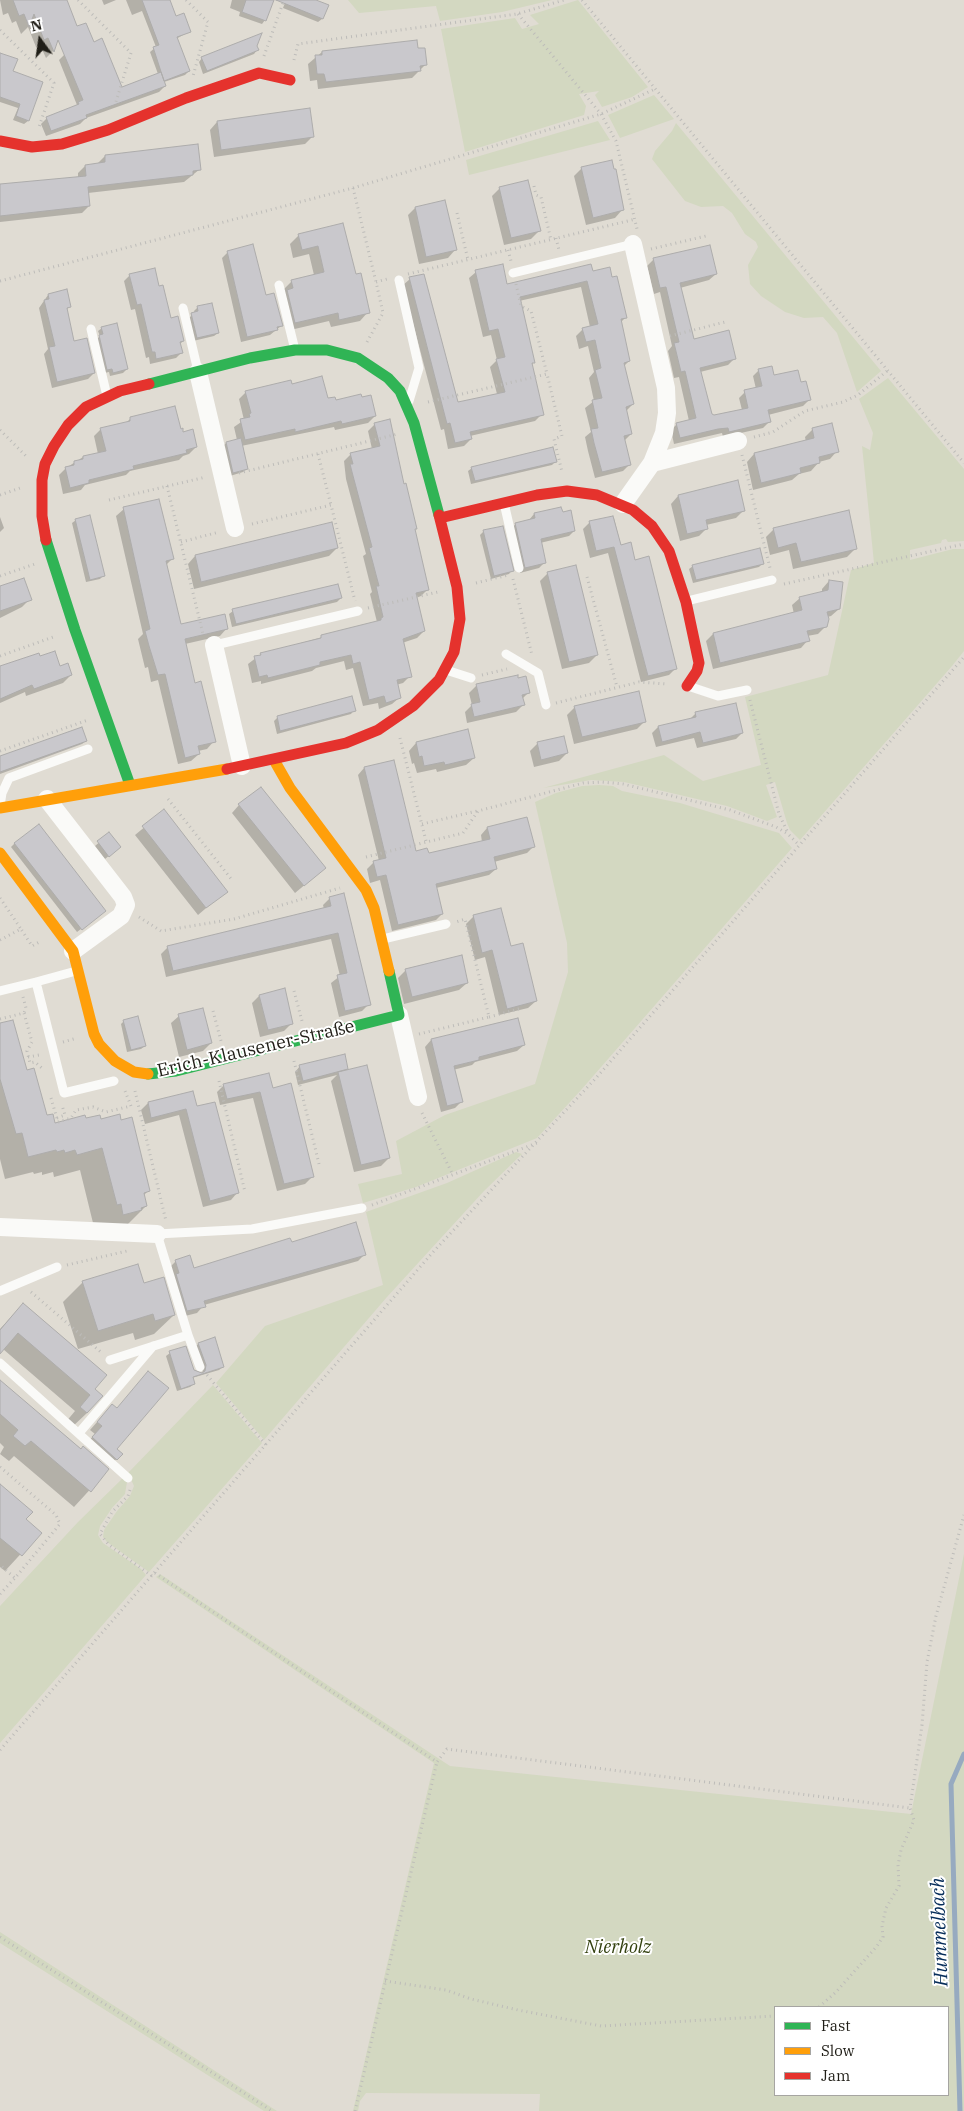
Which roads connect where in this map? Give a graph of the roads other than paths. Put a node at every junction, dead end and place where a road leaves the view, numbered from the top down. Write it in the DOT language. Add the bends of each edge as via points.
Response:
graph roads {
  1 [pos="290,80"];
  2 [pos="0,141"];
  3 [pos="634,248"];
  4 [pos="513,273"];
  5 [pos="399,278"];
  6 [pos="278,285"];
  7 [pos="183,308"];
  8 [pos="90,329"];
  9 [pos="295,350"];
  10 [pos="198,372"];
  11 [pos="107,396"];
  12 [pos="407,405"];
  13 [pos="738,441"];
  14 [pos="652,463"];
  15 [pos="504,502"];
  16 [pos="623,504"];
  17 [pos="440,518"];
  18 [pos="235,528"];
  19 [pos="520,568"];
  20 [pos="772,580"];
  21 [pos="686,602"];
  22 [pos="358,611"];
  23 [pos="210,646"];
  24 [pos="506,654"];
  25 [pos="446,670"];
  26 [pos="471,678"];
  27 [pos="687,686"];
  28 [pos="748,690"];
  29 [pos="546,705"];
  30 [pos="88,749"];
  31 [pos="274,760"];
  32 [pos="242,766"];
  33 [pos="130,785"];
  34 [pos="47,800"];
  35 [pos="0,807"];
  36 [pos="0,853"];
  37 [pos="446,924"];
  38 [pos="381,940"];
  39 [pos="73,951"];
  40 [pos="79,971"];
  41 [pos="36,982"];
  42 [pos="0,991"];
  43 [pos="399,1015"];
  44 [pos="114,1081"];
  45 [pos="418,1098"];
  46 [pos="362,1208"];
  47 [pos="0,1227"];
  48 [pos="163,1234"];
  49 [pos="57,1266"];
  50 [pos="0,1291"];
  51 [pos="188,1334"];
  52 [pos="153,1346"];
  53 [pos="110,1360"];
  54 [pos="0,1363"];
  55 [pos="200,1367"];
  56 [pos="79,1433"];
  57 [pos="128,1478"];
  1 -- 2 [label="street" via="259,73 62,144 32,147"];
  3 -- 4 [label="lane"];
  3 -- 14 [label="street" via="666,388 664,433"];
  5 -- 12 [label="lane" via="419,368"];
  6 -- 9 [label="lane"];
  7 -- 10 [label="lane"];
  8 -- 11 [label="lane"];
  9 -- 10 [label="street"];
  9 -- 12 [label="street" via="327,350 358,358 388,378"];
  10 -- 11 [label="street"];
  10 -- 18 [label="street"];
  11 -- 33 [label="street" via="86,407 68,424 45,464 42,516 51,558"];
  12 -- 17 [label="street"];
  13 -- 14 [label="street"];
  14 -- 16 [label="street"];
  15 -- 16 [label="street" via="567,491 597,495"];
  15 -- 17 [label="street"];
  15 -- 19 [label="lane"];
  16 -- 21 [label="street" via="643,517 660,536 675,567"];
  17 -- 25 [label="street" via="457,587 460,619 454,652"];
  20 -- 21 [label="lane"];
  21 -- 27 [label="street" via="699,663"];
  22 -- 23 [label="lane"];
  23 -- 32 [label="street"];
  24 -- 29 [label="lane" via="538,673"];
  25 -- 26 [label="lane"];
  25 -- 31 [label="street" via="429,691 378,730 360,738"];
  27 -- 28 [label="lane" via="718,696"];
  30 -- 35 [label="lane" via="9,778"];
  31 -- 32 [label="street"];
  31 -- 38 [label="street" via="290,788 366,890"];
  32 -- 33 [label="street"];
  33 -- 34 [label="street"];
  34 -- 35 [label="street"];
  34 -- 39 [label="street" via="123,897 126,908 121,916"];
  36 -- 39 [label="street, Erich-Klausener-Straße"];
  37 -- 38 [label="lane"];
  38 -- 43 [label="street"];
  39 -- 40 [label="street, Erich-Klausener-Straße"];
  40 -- 41 [label="lane"];
  40 -- 43 [label="street, Erich-Klausener-Straße" via="99,1044 134,1072 148,1074 162,1074"];
  41 -- 42 [label="lane"];
  41 -- 44 [label="lane" via="64,1094"];
  43 -- 45 [label="street"];
  46 -- 48 [label="lane" via="252,1229"];
  47 -- 48 [label="street"];
  48 -- 51 [label="lane"];
  49 -- 50 [label="lane"];
  51 -- 52 [label="lane"];
  51 -- 55 [label="lane"];
  52 -- 53 [label="lane"];
  52 -- 56 [label="lane"];
  54 -- 56 [label="lane"];
  56 -- 57 [label="lane"];
}
